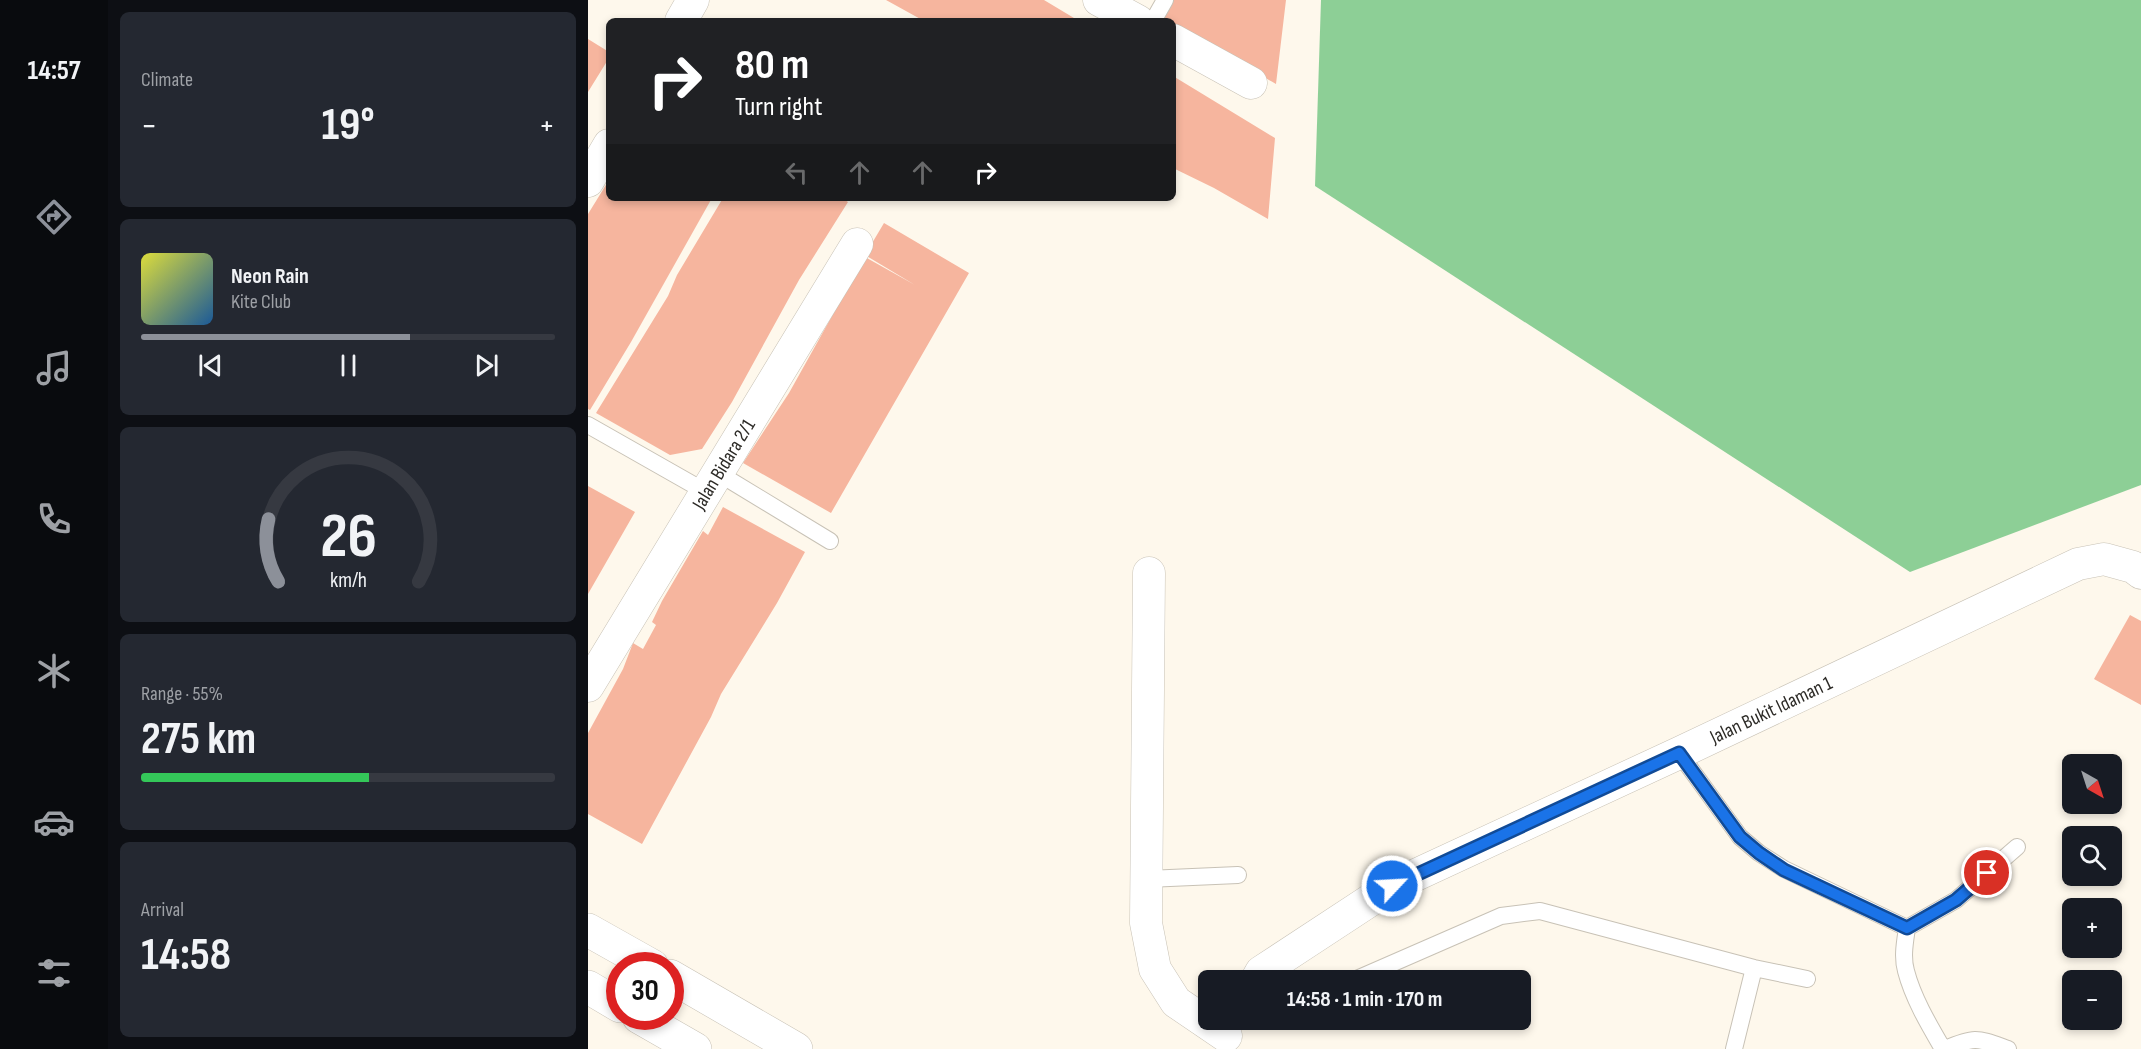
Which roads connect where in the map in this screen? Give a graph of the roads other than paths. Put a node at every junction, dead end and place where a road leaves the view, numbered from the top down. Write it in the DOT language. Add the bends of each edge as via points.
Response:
graph roads {
  1 [pos="693,0"];
  2 [pos="1099,0"];
  3 [pos="1165,0"];
  4 [pos="683,18"];
  5 [pos="1132,18"];
  6 [pos="1155,18"];
  7 [pos="1176,42"];
  8 [pos="1251,83"];
  9 [pos="606,150"];
  10 [pos="588,181"];
  11 [pos="857,244"];
  12 [pos="588,425"];
  13 [pos="712,483"];
  14 [pos="830,541"];
  15 [pos="1149,573"];
  16 [pos="2141,573"];
  17 [pos="588,686"];
  18 [pos="1679,753"];
  19 [pos="2017,847"];
  20 [pos="1238,875"];
  21 [pos="1147,879"];
  22 [pos="1907,928"];
  23 [pos="588,930"];
  24 [pos="627,952"];
  25 [pos="1754,968"];
  26 [pos="1276,970"];
  27 [pos="1377,970"];
  28 [pos="1807,979"];
  29 [pos="684,984"];
  30 [pos="588,987"];
  31 [pos="606,998"];
  32 [pos="662,1030"];
  33 [pos="1226,1035"];
  34 [pos="695,1049"];
  35 [pos="796,1049"];
  36 [pos="1734,1049"];
  37 [pos="1944,1049"];
  38 [pos="2008,1049"];
  1 -- 4 [label="street"];
  2 -- 5 [label="street"];
  3 -- 6 [label="lane"];
  7 -- 8 [label="street"];
  9 -- 10 [label="street"];
  11 -- 13 [label="street, Jalan Bidara 2/1"];
  12 -- 13 [label="lane"];
  13 -- 14 [label="lane"];
  13 -- 17 [label="street, Jalan Bidara 2/1"];
  15 -- 21 [label="street"];
  16 -- 18 [label="street, Jalan Bukit Idaman 1" via="2104,559 2078,564"];
  18 -- 22 [label="lane" via="1740,837 1759,853 1784,870"];
  18 -- 26 [label="street, Jalan Bukit Idaman 1" via="1392,886"];
  19 -- 22 [label="lane" via="1956,900"];
  20 -- 21 [label="lane"];
  21 -- 33 [label="street" via="1146,923 1155,969 1176,1002"];
  22 -- 37 [label="lane" via="1905,970 1924,1017"];
  23 -- 24 [label="main road"];
  25 -- 27 [label="lane" via="1540,911 1501,916"];
  25 -- 28 [label="lane"];
  25 -- 36 [label="lane"];
  29 -- 35 [label="main road"];
  30 -- 31 [label="main road"];
  32 -- 34 [label="main road"];
  37 -- 38 [label="lane" via="1968,1040 1981,1040"];
}
